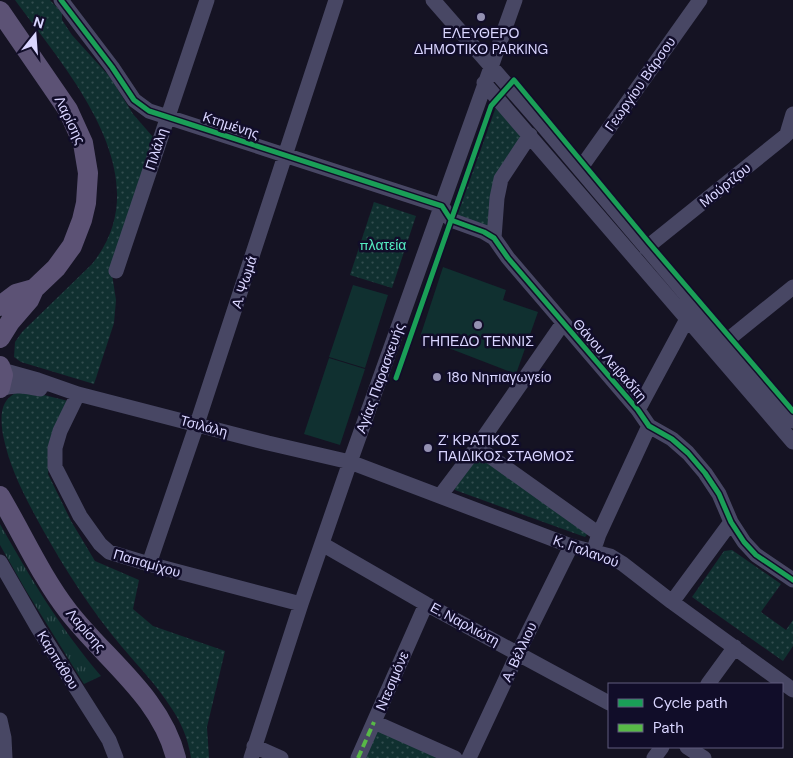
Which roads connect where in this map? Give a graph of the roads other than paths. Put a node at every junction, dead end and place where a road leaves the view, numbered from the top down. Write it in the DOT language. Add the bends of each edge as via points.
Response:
graph roads {
  1 [pos="207,0"];
  2 [pos="336,0"];
  3 [pos="433,0"];
  4 [pos="515,0"];
  5 [pos="700,0"];
  6 [pos="65,2"];
  7 [pos="0,11"];
  8 [pos="491,65"];
  9 [pos="484,83"];
  10 [pos="793,114"];
  11 [pos="167,117"];
  12 [pos="530,135"];
  13 [pos="790,137"];
  14 [pos="286,155"];
  15 [pos="580,169"];
  16 [pos="442,206"];
  17 [pos="494,238"];
  18 [pos="646,248"];
  19 [pos="116,271"];
  20 [pos="793,286"];
  21 [pos="34,289"];
  22 [pos="0,306"];
  23 [pos="688,319"];
  24 [pos="563,323"];
  25 [pos="0,338"];
  26 [pos="725,342"];
  27 [pos="0,379"];
  28 [pos="78,394"];
  29 [pos="638,410"];
  30 [pos="793,421"];
  31 [pos="197,424"];
  32 [pos="649,426"];
  33 [pos="793,442"];
  34 [pos="477,447"];
  35 [pos="350,462"];
  36 [pos="0,496"];
  37 [pos="440,496"];
  38 [pos="731,522"];
  39 [pos="599,534"];
  40 [pos="322,544"];
  41 [pos="571,546"];
  42 [pos="594,552"];
  43 [pos="0,562"];
  44 [pos="149,564"];
  45 [pos="793,580"];
  46 [pos="672,602"];
  47 [pos="301,604"];
  48 [pos="426,604"];
  49 [pos="735,647"];
  50 [pos="518,653"];
  51 [pos="709,683"];
  52 [pos="793,690"];
  53 [pos="608,702"];
  54 [pos="0,720"];
  55 [pos="374,722"];
  56 [pos="689,748"];
  57 [pos="252,752"];
  58 [pos="5,758"];
  59 [pos="116,758"];
  60 [pos="176,758"];
  61 [pos="281,758"];
  62 [pos="358,758"];
  63 [pos="455,758"];
  64 [pos="470,758"];
  65 [pos="704,758"];
  1 -- 11 [label="street, Πιλάλη"];
  2 -- 14 [label="street, Α. Ψωμά"];
  3 -- 8 [label="street"];
  4 -- 8 [label="street, Αγίας Παρασκευής"];
  5 -- 15 [label="street, Γεωργίου Βάρσου"];
  6 -- 11 [label="street, Κτημένης" via="134,100 149,112"];
  7 -- 21 [label="main road, Λαρίσης" via="68,110 83,143 88,173 86,203 75,240 64,258"];
  8 -- 9 [label="street, Αγίας Παρασκευής"];
  8 -- 15 [label="street"];
  9 -- 12 [label="street"];
  9 -- 16 [label="street, Αγίας Παρασκευής"];
  10 -- 13 [label="street, Μούρτζου"];
  11 -- 14 [label="street, Κτημένης"];
  11 -- 19 [label="street, Πιλάλη"];
  12 -- 17 [label="street" via="501,179"];
  12 -- 23 [label="street"];
  13 -- 18 [label="street, Μούρτζου"];
  14 -- 16 [label="street, Κτημένης"];
  14 -- 31 [label="street, Α. Ψωμά"];
  15 -- 18 [label="street"];
  16 -- 17 [label="street, Θάνου Λειβαδίτη" via="451,220"];
  16 -- 35 [label="street, Αγίας Παρασκευής"];
  17 -- 24 [label="street, Θάνου Λειβαδίτη"];
  18 -- 26 [label="street"];
  20 -- 26 [label="street"];
  21 -- 22 [label="main road, Λαρίσης" via="16,294"];
  21 -- 25 [label="main road, Λαρίσης"];
  23 -- 29 [label="street"];
  23 -- 33 [label="street"];
  24 -- 29 [label="street, Θάνου Λειβαδίτη"];
  24 -- 34 [label="street"];
  26 -- 30 [label="street"];
  27 -- 28 [label="street, Τσιλάλη" via="38,380"];
  28 -- 31 [label="street, Τσιλάλη"];
  28 -- 44 [label="street, Παπαμίχου" via="55,448 55,467 80,516 100,544 109,552"];
  29 -- 32 [label="street, Θάνου Λειβαδίτη"];
  31 -- 35 [label="street, Τσιλάλη"];
  31 -- 44 [label="street, Α. Ψωμά"];
  32 -- 38 [label="street, Θάνου Λειβαδίτη" via="688,452 719,494"];
  32 -- 39 [label="street"];
  34 -- 37 [label="street"];
  34 -- 39 [label="street"];
  35 -- 37 [label="street, Κ. Γαλανού"];
  35 -- 40 [label="street, Αγίας Παρασκευής"];
  36 -- 60 [label="main road, Λαρίσης" via="34,560 64,606 130,679 155,712"];
  37 -- 41 [label="street, Κ. Γαλανού"];
  38 -- 45 [label="street, Θάνου Λειβαδίτη" via="756,555"];
  38 -- 46 [label="street"];
  39 -- 42 [label="street"];
  40 -- 47 [label="street, Αγίας Παρασκευής"];
  40 -- 48 [label="street, Ε. Ναρλιώτη"];
  41 -- 42 [label="street, Κ. Γαλανού"];
  41 -- 50 [label="street, Α. Βέλλιου"];
  42 -- 46 [label="street, Κ. Γαλανού" via="623,564"];
  43 -- 59 [label="street, Καρπάθου" via="106,734"];
  44 -- 47 [label="street, Παπαμίχου"];
  46 -- 49 [label="street, Κ. Γαλανού"];
  47 -- 57 [label="street, Αγίας Παρασκευής"];
  48 -- 50 [label="street, Ε. Ναρλιώτη"];
  48 -- 55 [label="street, Ντεσιμόνε"];
  49 -- 51 [label="street"];
  49 -- 52 [label="street, Κ. Γαλανού"];
  50 -- 53 [label="street, Ε. Ναρλιώτη"];
  50 -- 64 [label="street, Α. Βέλλιου"];
  54 -- 58 [label="street"];
  55 -- 62 [label="street, Ντεσιμόνε"];
  55 -- 63 [label="street"];
  56 -- 65 [label="street"];
  57 -- 61 [label="street"];
}
